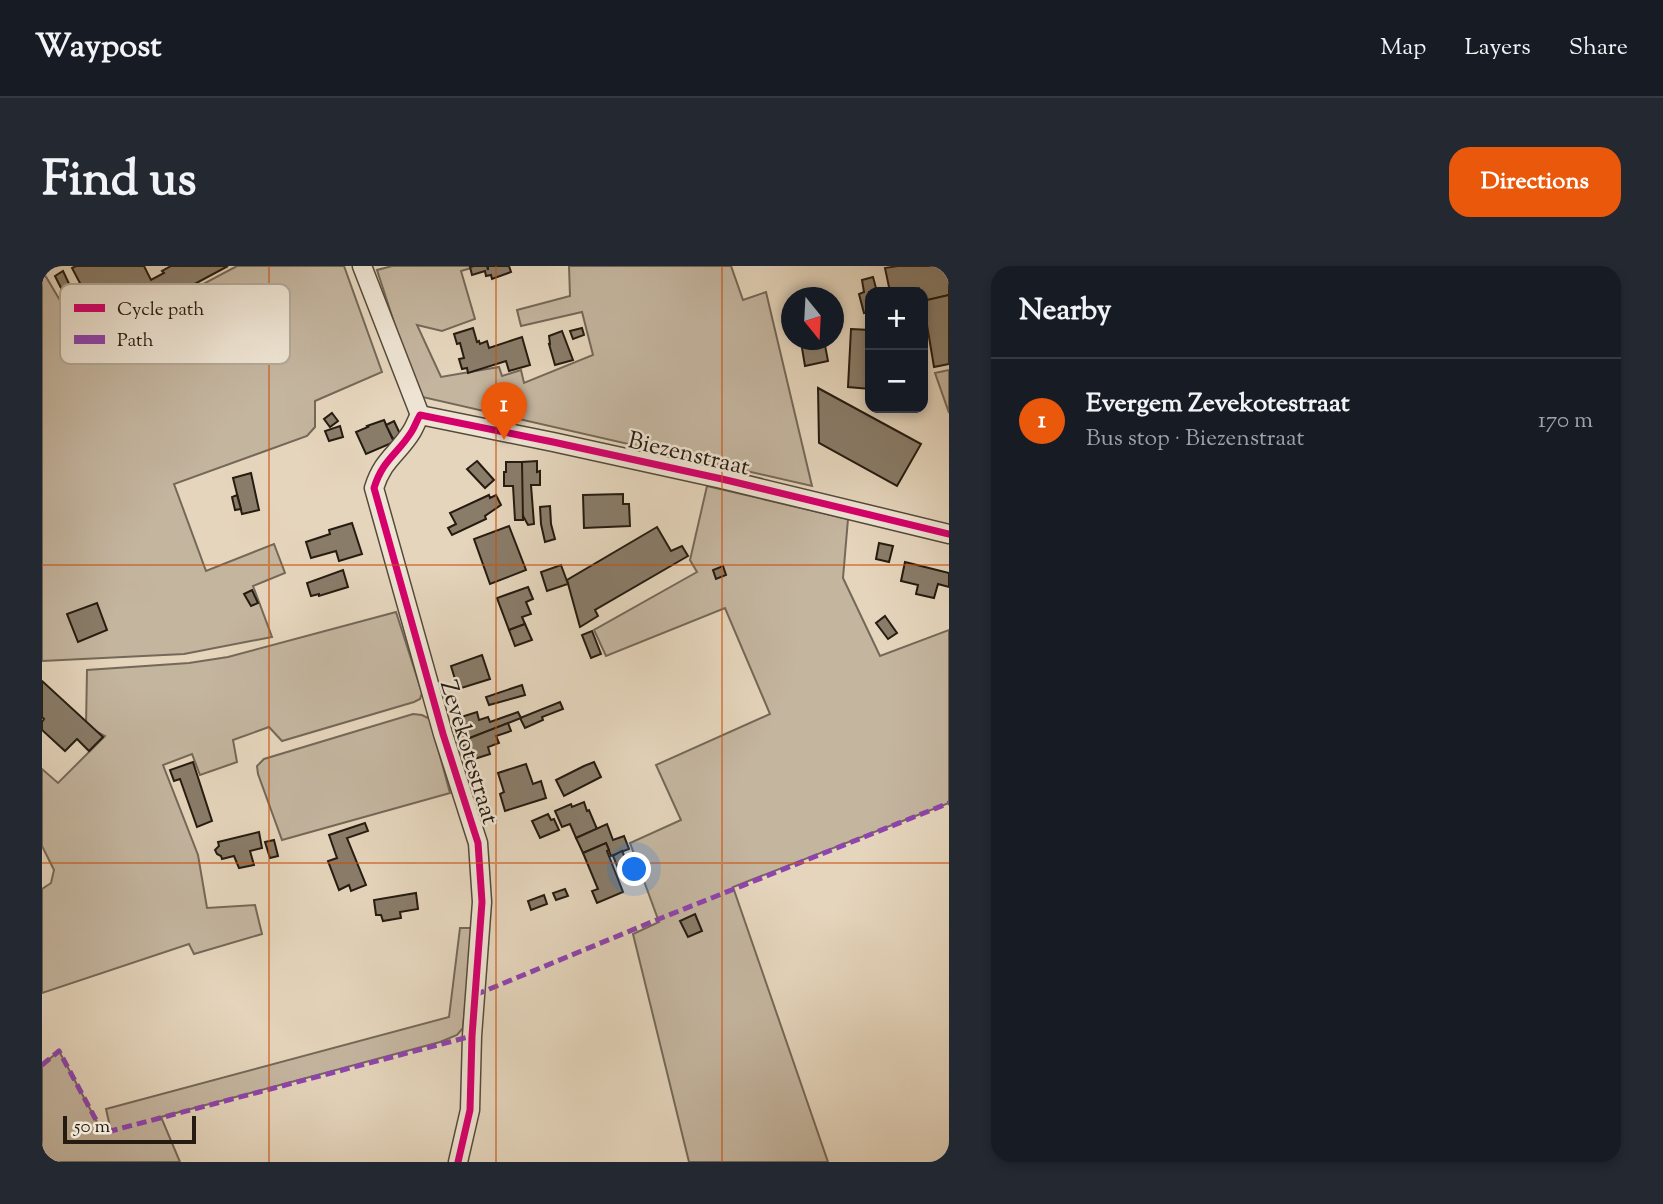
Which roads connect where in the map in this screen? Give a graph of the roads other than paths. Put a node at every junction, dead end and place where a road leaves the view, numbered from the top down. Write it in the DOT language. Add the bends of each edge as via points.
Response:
graph roads {
  1 [pos="362,266"];
  2 [pos="420,415"];
  3 [pos="949,534"];
  4 [pos="458,1162"];
  1 -- 2 [label="street"];
  2 -- 3 [label="street, Biezenstraat" via="722,479"];
  2 -- 4 [label="street, Zevekotestraat" via="374,488 478,843 482,902 470,1110"];
}
